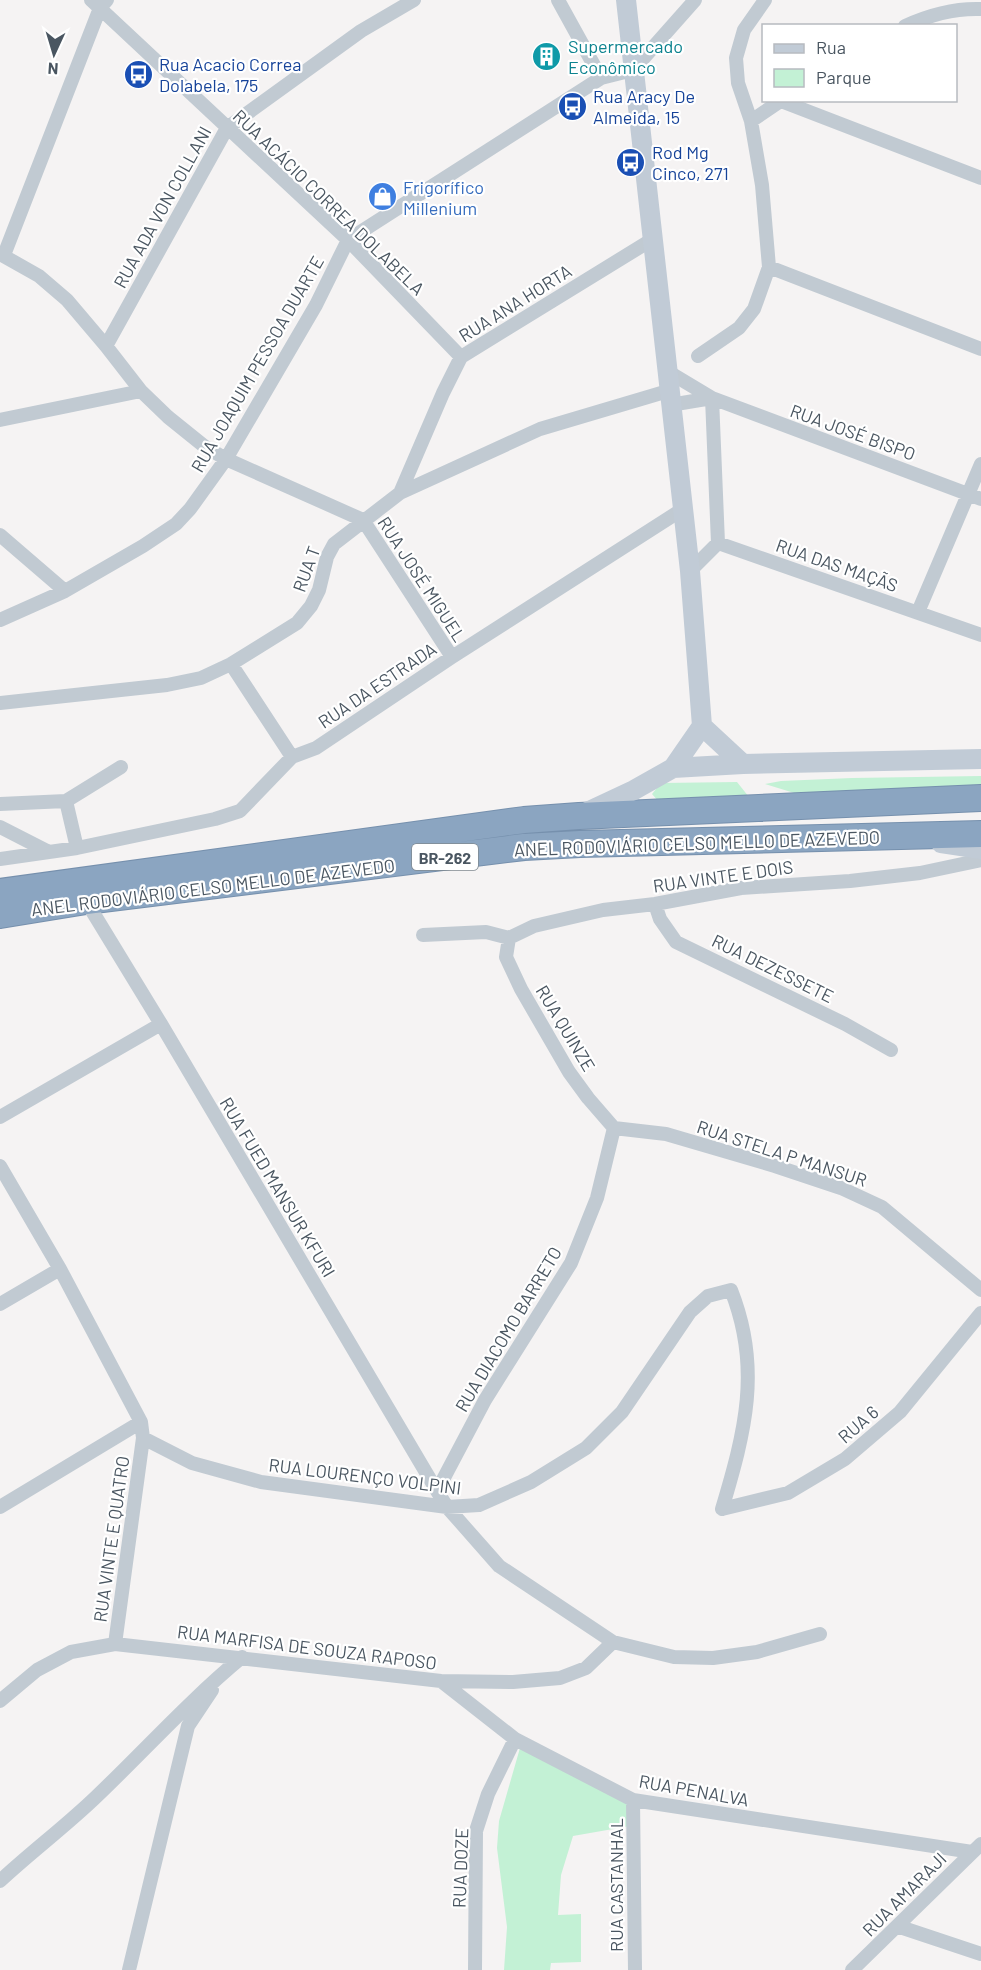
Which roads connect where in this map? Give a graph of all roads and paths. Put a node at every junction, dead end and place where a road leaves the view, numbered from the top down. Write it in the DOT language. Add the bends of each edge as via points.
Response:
graph roads {
  1 [pos="414,0"];
  2 [pos="558,0"];
  3 [pos="626,0"];
  4 [pos="695,0"];
  5 [pos="765,0"];
  6 [pos="99,3"];
  7 [pos="981,9"];
  8 [pos="908,24"];
  9 [pos="633,70"];
  10 [pos="601,78"];
  11 [pos="780,102"];
  12 [pos="784,102"];
  13 [pos="751,121"];
  14 [pos="227,128"];
  15 [pos="981,177"];
  16 [pos="653,239"];
  17 [pos="348,240"];
  18 [pos="2,254"];
  19 [pos="768,267"];
  20 [pos="106,346"];
  21 [pos="981,349"];
  22 [pos="698,356"];
  23 [pos="460,357"];
  24 [pos="667,371"];
  25 [pos="141,391"];
  26 [pos="669,398"];
  27 [pos="712,398"];
  28 [pos="0,420"];
  29 [pos="225,459"];
  30 [pos="981,464"];
  31 [pos="400,493"];
  32 [pos="975,496"];
  33 [pos="683,509"];
  34 [pos="363,520"];
  35 [pos="0,535"];
  36 [pos="718,543"];
  37 [pos="690,571"];
  38 [pos="65,591"];
  39 [pos="918,612"];
  40 [pos="0,620"];
  41 [pos="981,635"];
  42 [pos="452,657"];
  43 [pos="231,664"];
  44 [pos="0,703"];
  45 [pos="702,726"];
  46 [pos="292,757"];
  47 [pos="981,759"];
  48 [pos="742,764"];
  49 [pos="121,767"];
  50 [pos="673,768"];
  51 [pos="981,798"];
  52 [pos="66,801"];
  53 [pos="0,804"];
  54 [pos="579,816"];
  55 [pos="0,827"];
  56 [pos="981,834"];
  57 [pos="893,836"];
  58 [pos="77,848"];
  59 [pos="981,849"];
  60 [pos="49,852"];
  61 [pos="0,859"];
  62 [pos="981,860"];
  63 [pos="0,892"];
  64 [pos="86,902"];
  65 [pos="655,904"];
  66 [pos="0,915"];
  67 [pos="423,935"];
  68 [pos="509,938"];
  69 [pos="161,1024"];
  70 [pos="891,1050"];
  71 [pos="0,1117"];
  72 [pos="614,1128"];
  73 [pos="0,1166"];
  74 [pos="60,1269"];
  75 [pos="981,1290"];
  76 [pos="0,1304"];
  77 [pos="981,1313"];
  78 [pos="141,1422"];
  79 [pos="143,1438"];
  80 [pos="437,1491"];
  81 [pos="0,1507"];
  82 [pos="447,1507"];
  83 [pos="722,1509"];
  84 [pos="820,1634"];
  85 [pos="613,1642"];
  86 [pos="115,1644"];
  87 [pos="242,1657"];
  88 [pos="215,1680"];
  89 [pos="441,1681"];
  90 [pos="0,1701"];
  91 [pos="515,1739"];
  92 [pos="633,1800"];
  93 [pos="977,1848"];
  94 [pos="0,1881"];
  95 [pos="897,1926"];
  96 [pos="981,1954"];
  97 [pos="129,1970"];
  98 [pos="475,1970"];
  99 [pos="635,1970"];
  100 [pos="852,1970"];
  1 -- 14 [label="street, RUA ADA VON COLLANI" via="361,31"];
  2 -- 10 [label="street"];
  3 -- 9 [label="main road"];
  4 -- 9 [label="street"];
  5 -- 13 [label="street" via="744,30 736,58 738,83"];
  6 -- 14 [label="street, RUA ACÁCIO CORREA DOLABELA"];
  6 -- 18 [label="street"];
  7 -- 8 [label="street" via="931,14"];
  9 -- 10 [label="street"];
  9 -- 16 [label="main road"];
  10 -- 17 [label="street"];
  11 -- 13 [label="street"];
  12 -- 15 [label="street"];
  13 -- 19 [label="street" via="762,185"];
  14 -- 17 [label="street, RUA ACÁCIO CORREA DOLABELA"];
  14 -- 20 [label="street, RUA ADA VON COLLANI"];
  16 -- 23 [label="street, RUA ANA HORTA"];
  16 -- 24 [label="main road"];
  17 -- 23 [label="street, RUA ACÁCIO CORREA DOLABELA"];
  17 -- 29 [label="street, RUA JOAQUIM PESSOA DUARTE" via="316,305"];
  18 -- 20 [label="street" via="67,300"];
  19 -- 21 [label="street"];
  19 -- 22 [label="street" via="754,309 739,328"];
  20 -- 25 [label="street"];
  23 -- 31 [label="street, RUA ANA HORTA"];
  24 -- 26 [label="main road"];
  24 -- 27 [label="street, RUA JOSÉ BISPO"];
  25 -- 28 [label="street"];
  25 -- 29 [label="street" via="168,417"];
  26 -- 27 [label="street"];
  26 -- 31 [label="street, RUA T" via="540,429"];
  26 -- 33 [label="main road"];
  27 -- 32 [label="street, RUA JOSÉ BISPO"];
  27 -- 36 [label="street"];
  29 -- 34 [label="street"];
  29 -- 38 [label="street, RUA JOAQUIM PESSOA DUARTE" via="176,524"];
  30 -- 32 [label="street"];
  31 -- 34 [label="street, RUA T"];
  32 -- 39 [label="street"];
  33 -- 37 [label="main road"];
  33 -- 42 [label="street, RUA DA ESTRADA"];
  34 -- 42 [label="street, RUA JOSÉ MIGUEL"];
  34 -- 43 [label="street, RUA T" via="334,544 315,598 297,622"];
  35 -- 38 [label="street"];
  36 -- 37 [label="street"];
  36 -- 39 [label="street, RUA DAS MAÇÃS"];
  37 -- 45 [label="main road"];
  38 -- 40 [label="street, RUA JOAQUIM PESSOA DUARTE"];
  39 -- 41 [label="street, RUA DAS MAÇÃS"];
  42 -- 46 [label="street, RUA DA ESTRADA" via="316,748"];
  43 -- 44 [label="street, RUA T" via="201,678 167,685"];
  43 -- 46 [label="street"];
  45 -- 48 [label="main road"];
  45 -- 50 [label="main road"];
  46 -- 58 [label="street, RUA DA ESTRADA" via="240,811"];
  47 -- 48 [label="main road, ANEL RODOVIÁRIO CELSO MELLO DE AZEVEDO"];
  48 -- 50 [label="main road, ANEL RODOVIÁRIO CELSO MELLO DE AZEVEDO"];
  49 -- 52 [label="street"];
  50 -- 54 [label="main road, ANEL RODOVIÁRIO CELSO MELLO DE AZEVEDO"];
  51 -- 54 [label="highway, ANEL RODOVIÁRIO CELSO MELLO DE AZEVEDO / BR-262"];
  52 -- 53 [label="street"];
  52 -- 58 [label="street"];
  54 -- 63 [label="highway, ANEL RODOVIÁRIO CELSO MELLO DE AZEVEDO / BR-262"];
  55 -- 60 [label="street"];
  56 -- 57 [label="highway, ANEL RODOVIÁRIO CELSO MELLO DE AZEVEDO / BR-262"];
  57 -- 59 [label="main road, ANEL RODOVIÁRIO CELSO MELLO DE AZEVEDO"];
  57 -- 64 [label="highway, ANEL RODOVIÁRIO CELSO MELLO DE AZEVEDO / BR-262" via="524,847"];
  58 -- 60 [label="street, RUA DA ESTRADA"];
  60 -- 61 [label="street, RUA DA ESTRADA"];
  62 -- 65 [label="street, RUA VINTE E DOIS" via="920,873 741,888"];
  64 -- 66 [label="highway, ANEL RODOVIÁRIO CELSO MELLO DE AZEVEDO / BR-262"];
  64 -- 69 [label="street, RUA FUED MANSUR KFURI"];
  65 -- 68 [label="street, RUA VINTE E DOIS" via="603,910 534,926"];
  65 -- 70 [label="street, RUA DEZESSETE" via="676,942"];
  67 -- 68 [label="street" via="486,932"];
  68 -- 72 [label="street, RUA QUINZE" via="506,957 521,989 569,1072"];
  69 -- 71 [label="street"];
  69 -- 80 [label="street, RUA FUED MANSUR KFURI"];
  72 -- 75 [label="street, RUA STELA P MANSUR" via="666,1134 841,1188 882,1207"];
  72 -- 80 [label="street, RUA DIACOMO BARRETO" via="597,1198 571,1263 485,1400"];
  73 -- 74 [label="street"];
  74 -- 76 [label="street"];
  74 -- 78 [label="street"];
  77 -- 83 [label="street, RUA 6" via="900,1412 845,1459 788,1493"];
  78 -- 79 [label="street"];
  78 -- 81 [label="street"];
  79 -- 82 [label="street, RUA LOURENÇO VOLPINI" via="192,1463 261,1482"];
  79 -- 86 [label="street, RUA VINTE E QUATRO"];
  80 -- 82 [label="street"];
  82 -- 83 [label="street, RUA LOURENÇO VOLPINI" via="479,1505 531,1482 586,1448 622,1412 690,1312 708,1296 731,1290 748,1353 747,1412"];
  82 -- 85 [label="street" via="499,1566"];
  84 -- 85 [label="street" via="757,1652 713,1658 674,1656"];
  85 -- 89 [label="street, RUA MARFISA DE SOUZA RAPOSO" via="586,1668 560,1678 513,1683"];
  86 -- 87 [label="street, RUA MARFISA DE SOUZA RAPOSO"];
  86 -- 90 [label="street, RUA MARFISA DE SOUZA RAPOSO" via="71,1652 37,1670"];
  87 -- 88 [label="street"];
  87 -- 89 [label="street, RUA MARFISA DE SOUZA RAPOSO"];
  88 -- 94 [label="street" via="95,1798"];
  88 -- 97 [label="street" via="188,1726"];
  89 -- 91 [label="street, RUA PENALVA"];
  91 -- 92 [label="street, RUA PENALVA"];
  91 -- 98 [label="street, RUA DOZE" via="488,1794 476,1831"];
  92 -- 93 [label="street, RUA PENALVA"];
  92 -- 99 [label="street, RUA CASTANHAL"];
  93 -- 95 [label="street, RUA AMARAJI"];
  95 -- 96 [label="street"];
  95 -- 100 [label="street, RUA AMARAJI"];
}
